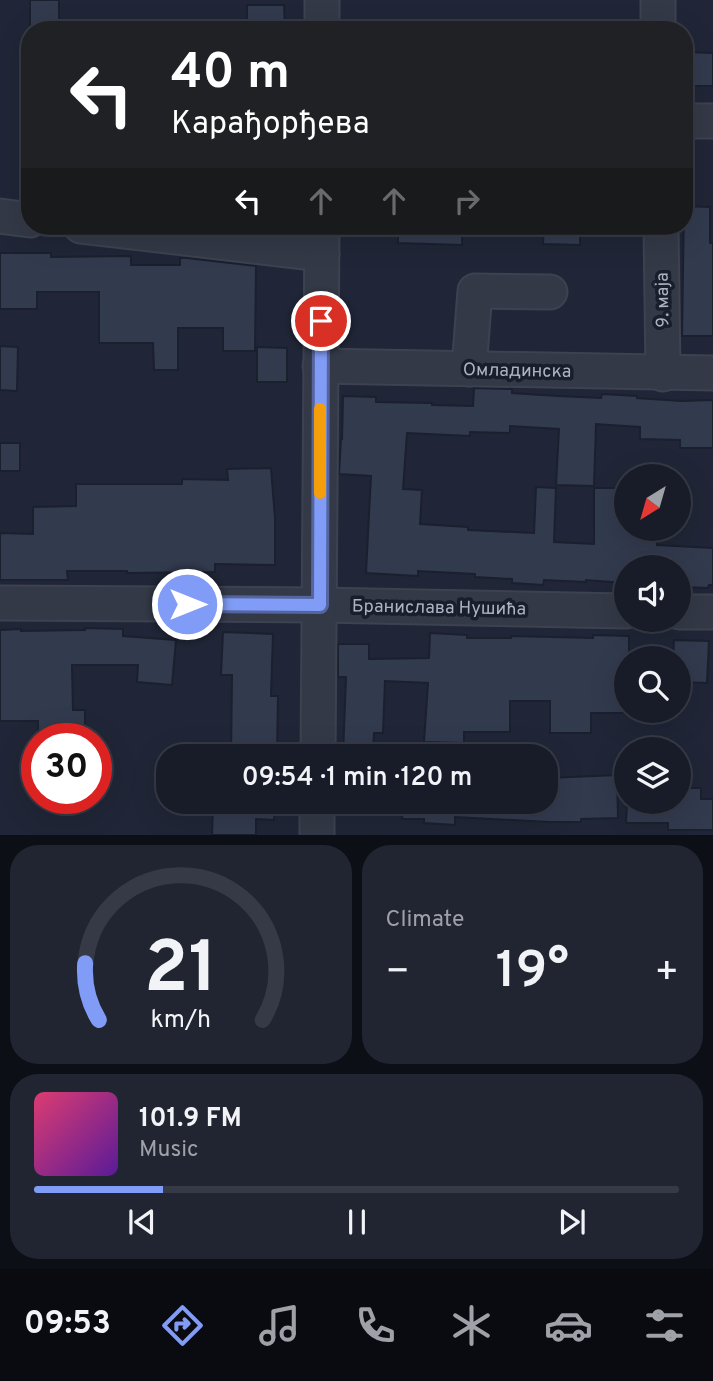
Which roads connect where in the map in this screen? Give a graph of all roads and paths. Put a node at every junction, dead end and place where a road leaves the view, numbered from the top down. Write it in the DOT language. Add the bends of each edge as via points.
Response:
graph roads {
  1 [pos="322,0"];
  2 [pos="658,0"];
  3 [pos="322,21"];
  4 [pos="658,21"];
  5 [pos="693,121"];
  6 [pos="713,121"];
  7 [pos="0,216"];
  8 [pos="21,219"];
  9 [pos="236,235"];
  10 [pos="661,235"];
  11 [pos="322,240"];
  12 [pos="550,292"];
  13 [pos="320,366"];
  14 [pos="469,369"];
  15 [pos="713,373"];
  16 [pos="663,374"];
  17 [pos="0,603"];
  18 [pos="320,605"];
  19 [pos="614,611"];
  20 [pos="691,612"];
  21 [pos="713,612"];
  22 [pos="318,744"];
  23 [pos="317,814"];
  24 [pos="317,835"];
  1 -- 3 [label="street"];
  2 -- 4 [label="street"];
  5 -- 6 [label="street"];
  7 -- 8 [label="street"];
  9 -- 11 [label="street"];
  10 -- 16 [label="street, 9. маја"];
  11 -- 13 [label="street"];
  12 -- 14 [label="street" via="475,291"];
  13 -- 14 [label="street, Омладинска"];
  13 -- 18 [label="street"];
  14 -- 16 [label="street, Омладинска"];
  15 -- 16 [label="street, Омладинска"];
  17 -- 18 [label="street, Бранислава Нушића"];
  18 -- 19 [label="street, Бранислава Нушића"];
  18 -- 22 [label="street"];
  20 -- 21 [label="street"];
  23 -- 24 [label="street"];
}
